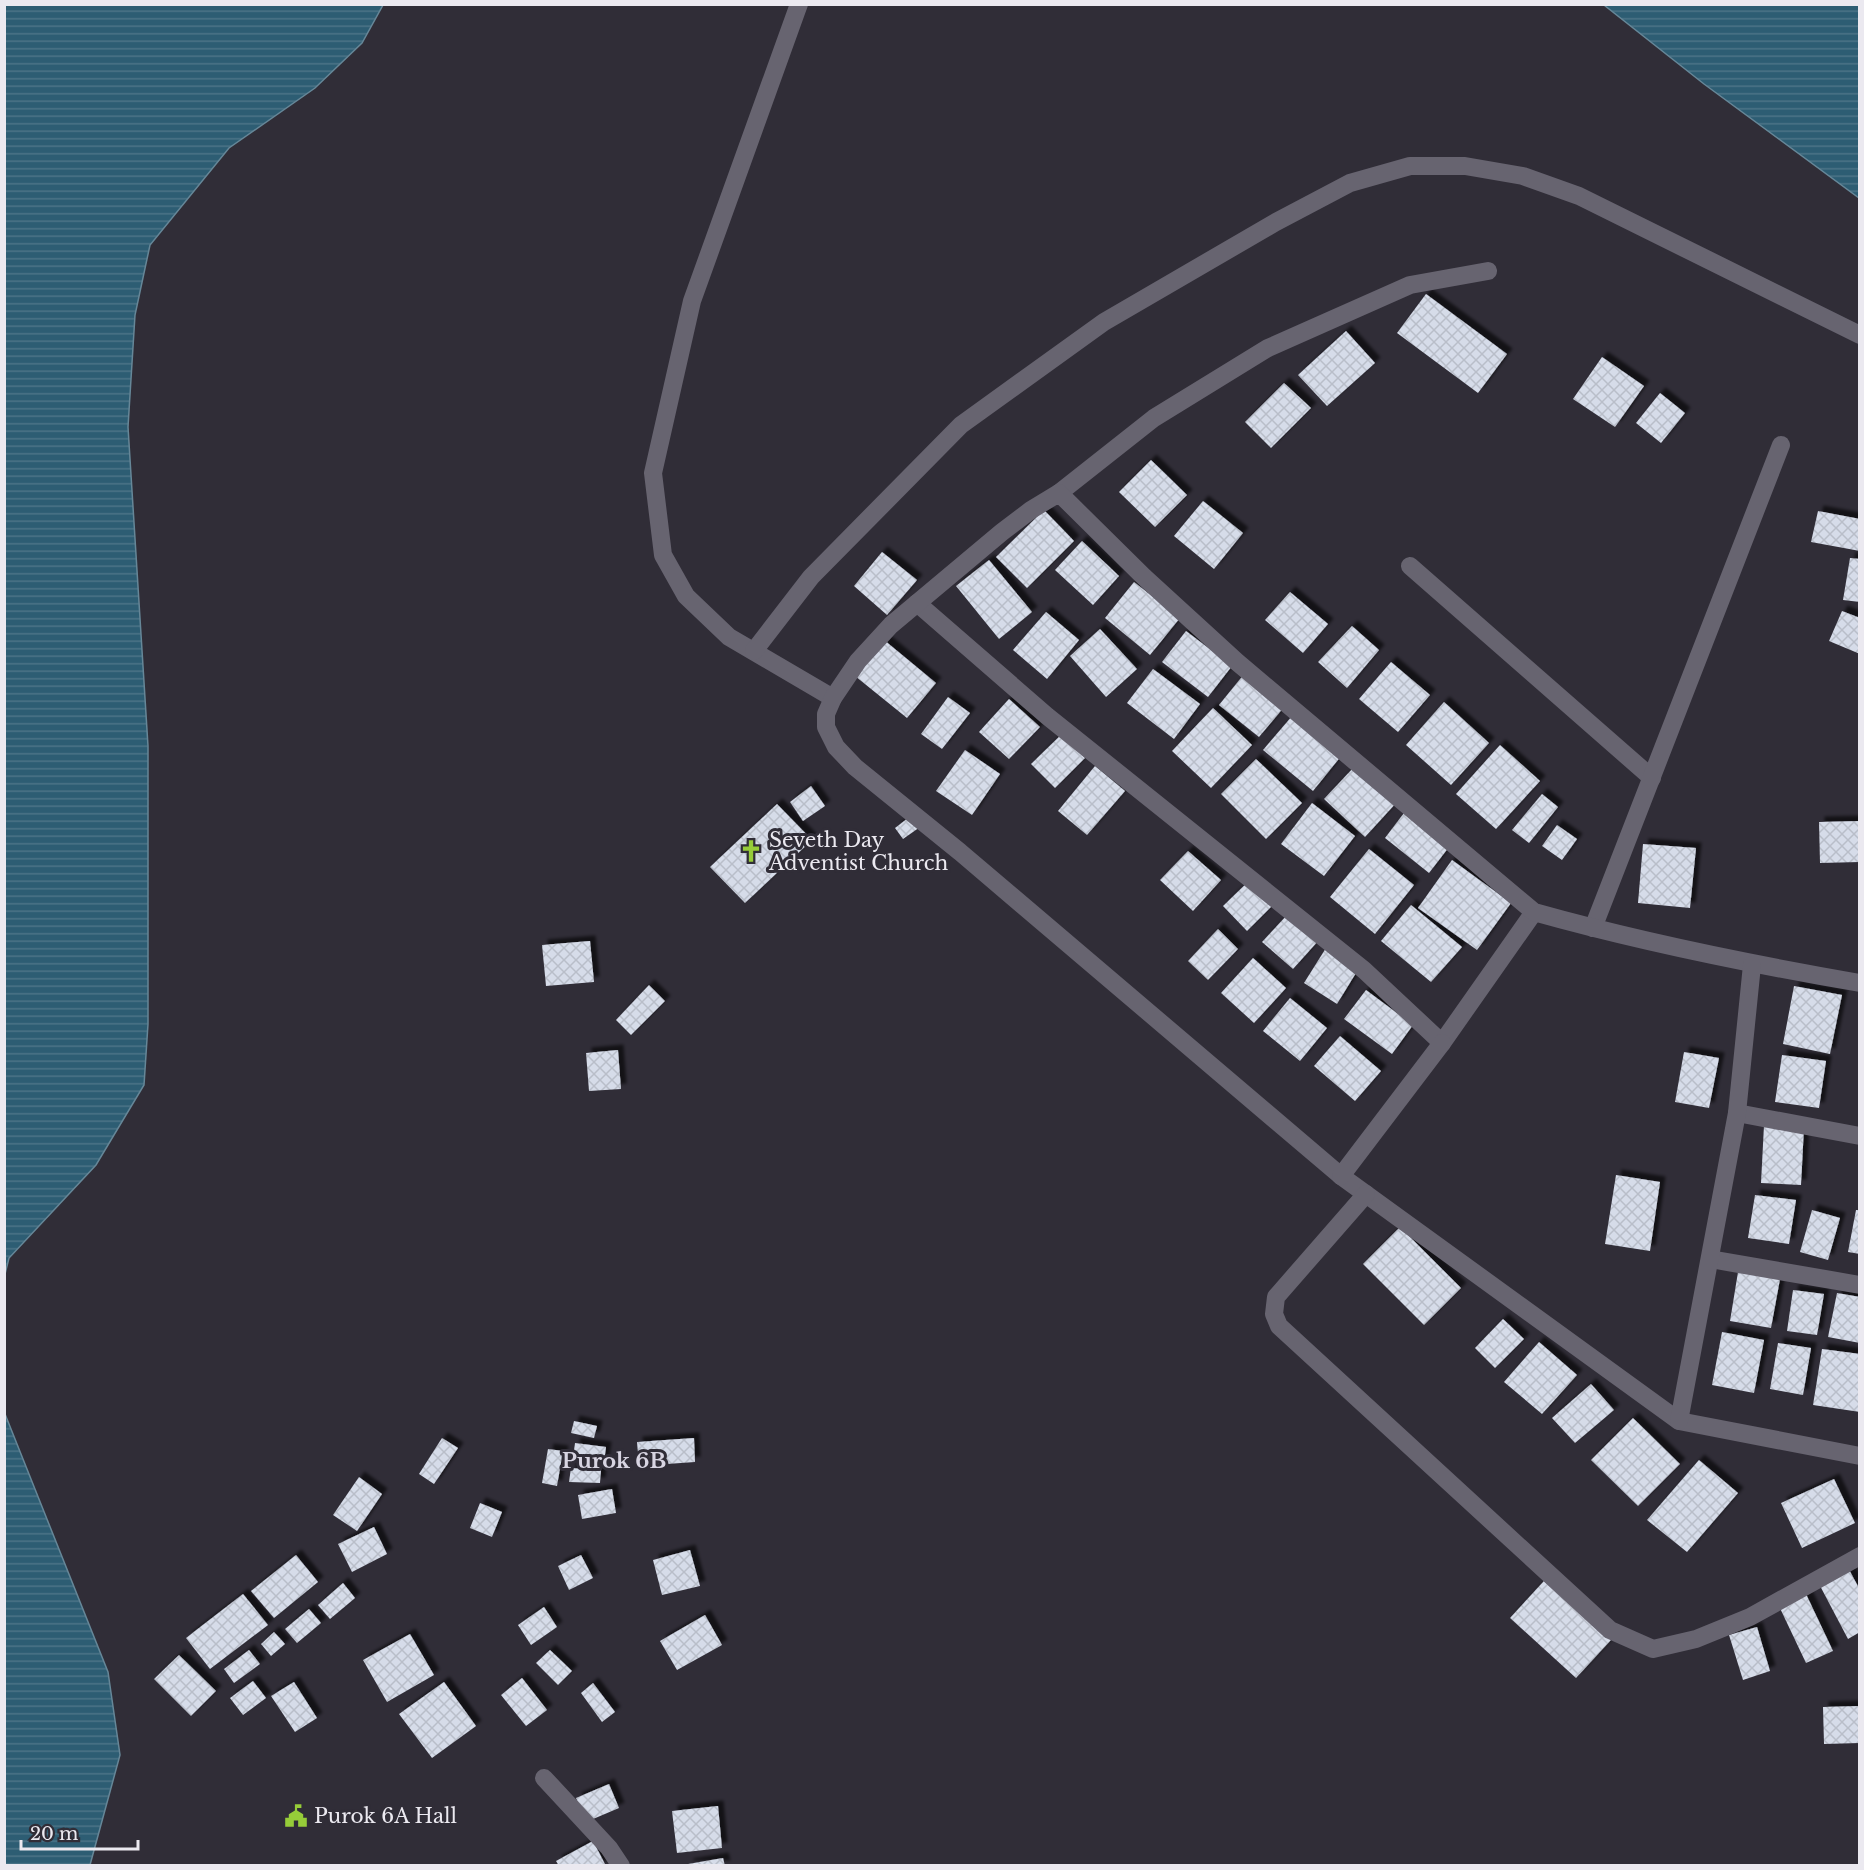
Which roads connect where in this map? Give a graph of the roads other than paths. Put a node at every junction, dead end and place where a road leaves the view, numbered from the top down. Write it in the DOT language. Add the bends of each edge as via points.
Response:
graph roads {
  1 [pos="799,4"];
  2 [pos="1488,271"];
  3 [pos="1860,334"];
  4 [pos="1781,446"];
  5 [pos="1059,493"];
  6 [pos="1410,566"];
  7 [pos="917,603"];
  8 [pos="754,651"];
  9 [pos="832,698"];
  10 [pos="1652,778"];
  11 [pos="1534,912"];
  12 [pos="1593,928"];
  13 [pos="1752,965"];
  14 [pos="1860,983"];
  15 [pos="1442,1043"];
  16 [pos="1737,1113"];
  17 [pos="1860,1136"];
  18 [pos="1341,1176"];
  19 [pos="1366,1194"];
  20 [pos="1710,1259"];
  21 [pos="1860,1285"];
  22 [pos="1679,1421"];
  23 [pos="1860,1456"];
  24 [pos="1860,1556"];
  25 [pos="544,1778"];
  26 [pos="621,1866"];
  1 -- 8 [label="street" via="692,301 653,473 663,555 686,596 729,636"];
  2 -- 5 [label="street" via="1410,285 1268,348 1154,418"];
  3 -- 8 [label="street" via="1579,196 1523,176 1465,166 1410,166 1390,171 1350,183 1276,222 1104,322 961,425 812,577"];
  4 -- 10 [label="street"];
  5 -- 7 [label="street" via="1002,532"];
  5 -- 11 [label="street" via="1237,662"];
  6 -- 10 [label="street"];
  7 -- 9 [label="street" via="858,661"];
  7 -- 15 [label="street" via="1047,716 1364,970"];
  8 -- 9 [label="street"];
  9 -- 18 [label="street" via="826,727 836,747 855,767"];
  10 -- 12 [label="street"];
  11 -- 12 [label="street"];
  11 -- 15 [label="street"];
  12 -- 13 [label="street"];
  13 -- 14 [label="street"];
  13 -- 16 [label="street"];
  15 -- 18 [label="street"];
  16 -- 17 [label="street"];
  16 -- 20 [label="street"];
  18 -- 19 [label="street"];
  19 -- 22 [label="street"];
  19 -- 24 [label="street" via="1276,1297 1274,1314 1279,1326 1611,1630 1653,1649 1696,1639 1750,1617"];
  20 -- 21 [label="street"];
  20 -- 22 [label="street"];
  22 -- 23 [label="street"];
  25 -- 26 [label="street"];
}
